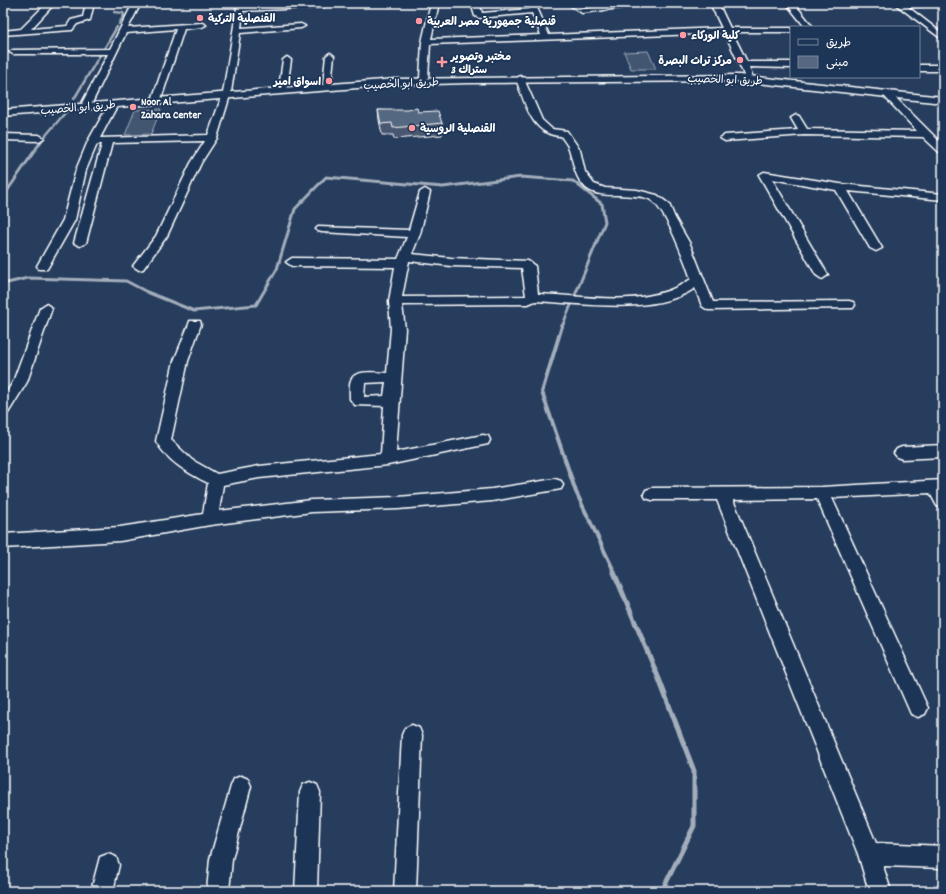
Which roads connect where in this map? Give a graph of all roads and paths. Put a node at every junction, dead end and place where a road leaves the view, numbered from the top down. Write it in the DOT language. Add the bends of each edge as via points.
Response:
graph roads {
  1 [pos="51,3"];
  2 [pos="90,3"];
  3 [pos="137,3"];
  4 [pos="434,3"];
  5 [pos="475,3"];
  6 [pos="570,3"];
  7 [pos="642,3"];
  8 [pos="714,3"];
  9 [pos="790,3"];
  10 [pos="931,3"];
  11 [pos="899,4"];
  12 [pos="324,5"];
  13 [pos="532,7"];
  14 [pos="202,25"];
  15 [pos="181,26"];
  16 [pos="301,26"];
  17 [pos="808,26"];
  18 [pos="728,30"];
  19 [pos="790,30"];
  20 [pos="124,31"];
  21 [pos="237,31"];
  22 [pos="920,31"];
  23 [pos="934,31"];
  24 [pos="23,32"];
  25 [pos="3,33"];
  26 [pos="546,38"];
  27 [pos="943,38"];
  28 [pos="426,42"];
  29 [pos="114,51"];
  30 [pos="13,52"];
  31 [pos="330,56"];
  32 [pos="287,60"];
  33 [pos="744,64"];
  34 [pos="790,65"];
  35 [pos="920,68"];
  36 [pos="943,68"];
  37 [pos="748,75"];
  38 [pos="572,77"];
  39 [pos="424,78"];
  40 [pos="520,79"];
  41 [pos="327,84"];
  42 [pos="283,88"];
  43 [pos="227,94"];
  44 [pos="888,95"];
  45 [pos="943,95"];
  46 [pos="158,97"];
  47 [pos="943,100"];
  48 [pos="87,103"];
  49 [pos="113,104"];
  50 [pos="3,112"];
  51 [pos="796,118"];
  52 [pos="804,132"];
  53 [pos="926,134"];
  54 [pos="3,137"];
  55 [pos="39,138"];
  56 [pos="212,138"];
  57 [pos="725,138"];
  58 [pos="108,140"];
  59 [pos="92,141"];
  60 [pos="943,150"];
  61 [pos="840,187"];
  62 [pos="425,192"];
  63 [pos="943,197"];
  64 [pos="322,230"];
  65 [pos="414,234"];
  66 [pos="80,243"];
  67 [pos="876,248"];
  68 [pos="404,260"];
  69 [pos="292,262"];
  70 [pos="43,266"];
  71 [pos="139,266"];
  72 [pos="822,275"];
  73 [pos="698,280"];
  74 [pos="532,297"];
  75 [pos="395,301"];
  76 [pos="849,305"];
  77 [pos="46,308"];
  78 [pos="195,324"];
  79 [pos="393,377"];
  80 [pos="391,401"];
  81 [pos="3,409"];
  82 [pos="483,440"];
  83 [pos="943,451"];
  84 [pos="902,453"];
  85 [pos="388,459"];
  86 [pos="216,480"];
  87 [pos="555,485"];
  88 [pos="939,487"];
  89 [pos="722,493"];
  90 [pos="822,493"];
  91 [pos="652,494"];
  92 [pos="943,502"];
  93 [pos="210,519"];
  94 [pos="3,542"];
  95 [pos="918,708"];
  96 [pos="412,735"];
  97 [pos="241,786"];
  98 [pos="310,792"];
  99 [pos="869,854"];
  100 [pos="943,858"];
  101 [pos="108,865"];
  102 [pos="102,891"];
  103 [pos="218,891"];
  104 [pos="306,891"];
  105 [pos="405,891"];
  106 [pos="880,891"];
  1 -- 24 [label="street"];
  2 -- 24 [label="street" via="87,18 74,22 70,28"];
  3 -- 20 [label="street"];
  4 -- 28 [label="street"];
  5 -- 13 [label="street" via="480,16"];
  6 -- 7 [label="street" via="582,11"];
  8 -- 18 [label="street"];
  9 -- 17 [label="street"];
  10 -- 11 [label="street"];
  11 -- 23 [label="street"];
  12 -- 21 [label="street" via="240,9"];
  13 -- 26 [label="street"];
  14 -- 15 [label="street"];
  15 -- 20 [label="street"];
  15 -- 46 [label="street"];
  16 -- 21 [label="street"];
  18 -- 19 [label="street"];
  18 -- 26 [label="street"];
  18 -- 33 [label="street"];
  20 -- 29 [label="street"];
  21 -- 43 [label="street"];
  22 -- 23 [label="street"];
  23 -- 27 [label="street"];
  24 -- 25 [label="street"];
  26 -- 28 [label="street"];
  28 -- 39 [label="street"];
  29 -- 30 [label="street"];
  29 -- 48 [label="street"];
  31 -- 41 [label="street"];
  32 -- 42 [label="street"];
  33 -- 34 [label="street"];
  33 -- 37 [label="street"];
  35 -- 36 [label="street"];
  37 -- 38 [label="main road, طريق ابو الخصيب"];
  37 -- 45 [label="main road, طريق ابو الخصيب"];
  38 -- 39 [label="main road, طريق ابو الخصيب"];
  38 -- 40 [label="main road, طريق ابو الخصيب"];
  38 -- 44 [label="main road, طريق ابو الخصيب" via="739,78"];
  39 -- 41 [label="main road, طريق ابو الخصيب"];
  40 -- 43 [label="main road, طريق ابو الخصيب" via="414,81"];
  40 -- 73 [label="street" via="536,116 544,127 550,132 564,133 570,141 580,172 590,186 603,191 637,193 653,197 665,206"];
  41 -- 42 [label="main road, طريق ابو الخصيب"];
  42 -- 43 [label="main road, طريق ابو الخصيب"];
  43 -- 46 [label="main road, طريق ابو الخصيب"];
  43 -- 49 [label="main road, طريق ابو الخصيب"];
  43 -- 56 [label="street"];
  44 -- 47 [label="main road, طريق ابو الخصيب"];
  44 -- 53 [label="street"];
  46 -- 48 [label="main road, طريق ابو الخصيب"];
  48 -- 50 [label="main road, طريق ابو الخصيب"];
  49 -- 50 [label="main road, طريق ابو الخصيب"];
  49 -- 59 [label="street"];
  51 -- 52 [label="street"];
  52 -- 53 [label="street"];
  52 -- 57 [label="street"];
  53 -- 60 [label="street"];
  54 -- 55 [label="street"];
  56 -- 58 [label="street"];
  56 -- 71 [label="street" via="196,163 161,236"];
  58 -- 59 [label="street"];
  58 -- 66 [label="street"];
  59 -- 70 [label="street" via="81,170 69,220"];
  61 -- 63 [label="street"];
  61 -- 67 [label="street"];
  61 -- 72 [label="street" via="764,175"];
  62 -- 65 [label="street"];
  64 -- 65 [label="street"];
  65 -- 68 [label="street"];
  68 -- 69 [label="street"];
  68 -- 74 [label="street" via="524,264 530,266"];
  68 -- 75 [label="street"];
  73 -- 74 [label="street" via="682,291 650,300 628,302"];
  73 -- 76 [label="street" via="708,306"];
  74 -- 75 [label="street" via="528,300"];
  75 -- 79 [label="street" via="398,329"];
  77 -- 81 [label="street" via="20,382"];
  78 -- 86 [label="street" via="182,361 163,441 167,448 198,472"];
  79 -- 80 [label="street"];
  79 -- 80 [label="street" via="358,380 357,399 360,402"];
  80 -- 85 [label="street"];
  82 -- 85 [label="street"];
  83 -- 84 [label="street"];
  85 -- 86 [label="street" via="259,472"];
  86 -- 93 [label="street"];
  87 -- 93 [label="street" via="492,495 398,503 312,506"];
  88 -- 90 [label="street"];
  88 -- 92 [label="street"];
  89 -- 90 [label="street"];
  89 -- 91 [label="street"];
  89 -- 99 [label="street"];
  90 -- 95 [label="street"];
  93 -- 94 [label="street" via="120,534"];
  96 -- 105 [label="street"];
  97 -- 103 [label="street" via="221,859"];
  98 -- 104 [label="street"];
  99 -- 100 [label="street"];
  99 -- 106 [label="street"];
  101 -- 102 [label="street"];
}
